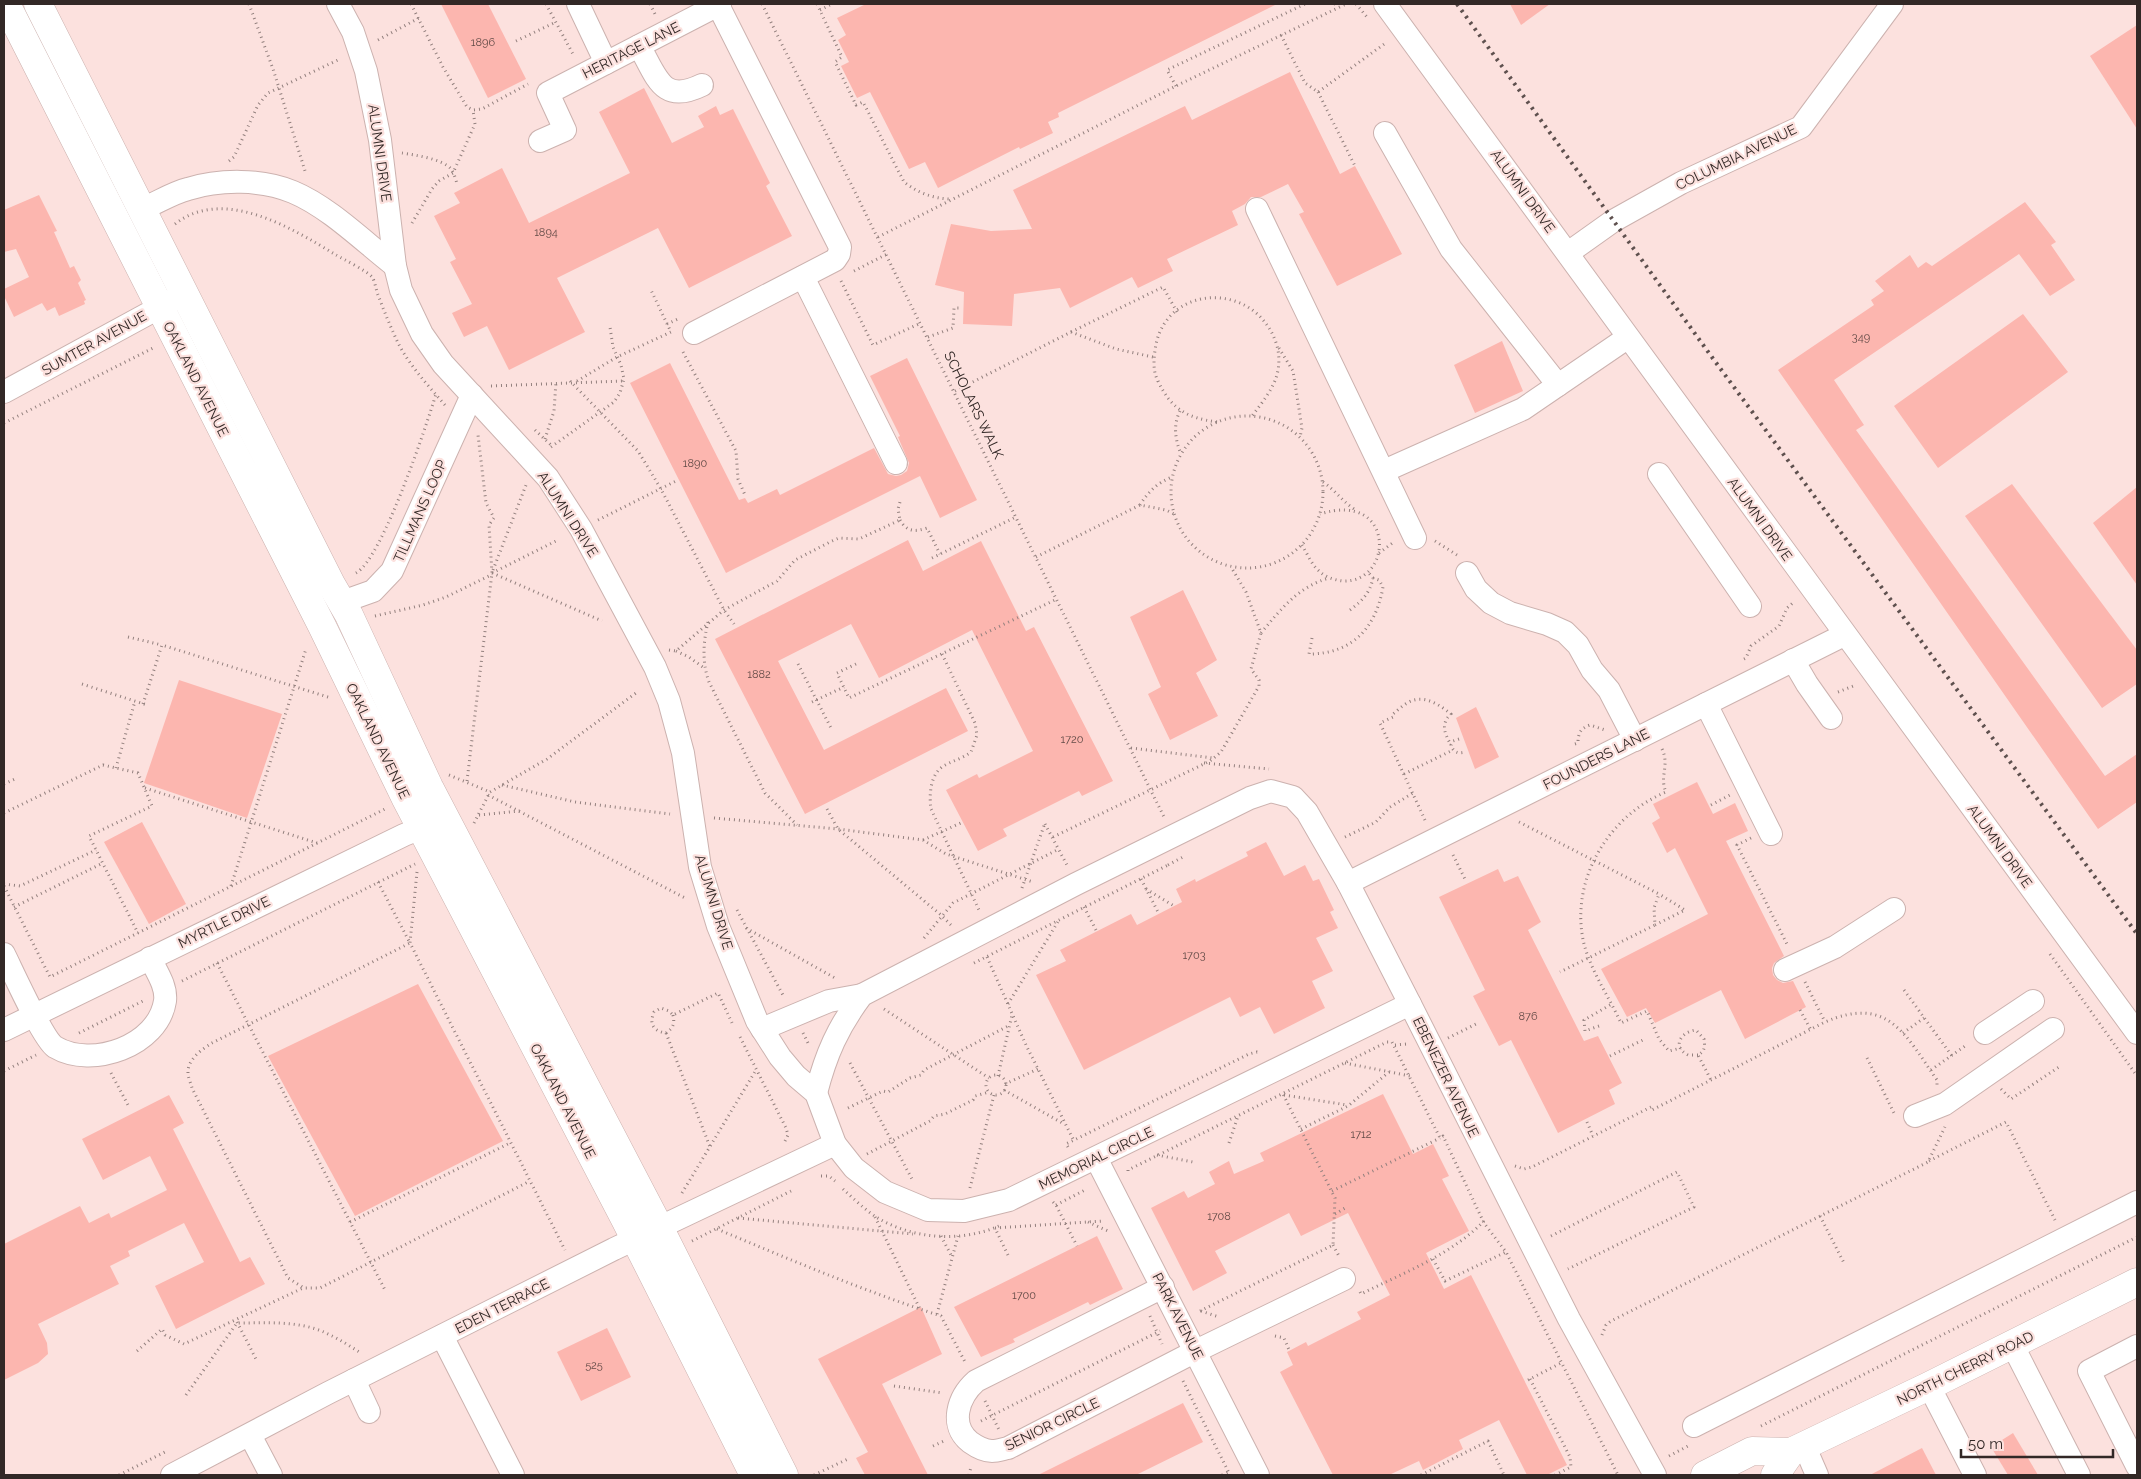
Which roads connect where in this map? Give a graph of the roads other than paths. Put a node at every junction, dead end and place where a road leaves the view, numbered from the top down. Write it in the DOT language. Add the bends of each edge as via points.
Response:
graph roads {
  1 [pos="6,4"];
  2 [pos="38,4"];
  3 [pos="338,4"];
  4 [pos="578,4"];
  5 [pos="719,4"];
  6 [pos="1385,4"];
  7 [pos="1892,4"];
  8 [pos="639,46"];
  9 [pos="606,63"];
  10 [pos="702,85"];
  11 [pos="1384,133"];
  12 [pos="540,141"];
  13 [pos="142,209"];
  14 [pos="1257,209"];
  15 [pos="117,221"];
  16 [pos="1568,253"];
  17 [pos="394,266"];
  18 [pos="803,277"];
  19 [pos="185,294"];
  20 [pos="160,307"];
  21 [pos="1627,338"];
  22 [pos="683,340"];
  23 [pos="1558,385"];
  24 [pos="482,388"];
  25 [pos="4,392"];
  26 [pos="896,463"];
  27 [pos="1384,471"];
  28 [pos="1659,474"];
  29 [pos="1415,538"];
  30 [pos="1467,573"];
  31 [pos="342,602"];
  32 [pos="1750,606"];
  33 [pos="1844,635"];
  34 [pos="1794,660"];
  35 [pos="1706,704"];
  36 [pos="1831,718"];
  37 [pos="1630,730"];
  38 [pos="434,822"];
  39 [pos="1762,835"];
  40 [pos="1348,883"];
  41 [pos="1894,909"];
  42 [pos="4,954"];
  43 [pos="150,958"];
  44 [pos="1793,967"];
  45 [pos="862,995"];
  46 [pos="2033,1001"];
  47 [pos="1410,1004"];
  48 [pos="34,1015"];
  49 [pos="760,1025"];
  50 [pos="2053,1029"];
  51 [pos="4,1030"];
  52 [pos="1985,1033"];
  53 [pos="2137,1033"];
  54 [pos="816,1093"];
  55 [pos="1907,1118"];
  56 [pos="835,1144"];
  57 [pos="1096,1158"];
  58 [pos="2137,1202"];
  59 [pos="658,1227"];
  60 [pos="634,1239"];
  61 [pos="1347,1276"];
  62 [pos="1163,1287"];
  63 [pos="2135,1287"];
  64 [pos="442,1336"];
  65 [pos="2012,1344"];
  66 [pos="2137,1346"];
  67 [pos="1196,1350"];
  68 [pos="354,1380"];
  69 [pos="1929,1386"];
  70 [pos="369,1412"];
  71 [pos="1694,1426"];
  72 [pos="250,1436"];
  73 [pos="1798,1449"];
  74 [pos="2137,1466"];
  75 [pos="172,1475"];
  76 [pos="271,1475"];
  77 [pos="513,1475"];
  78 [pos="754,1475"];
  79 [pos="784,1475"];
  80 [pos="1258,1475"];
  81 [pos="1655,1475"];
  82 [pos="1705,1475"];
  83 [pos="1775,1475"];
  84 [pos="1817,1475"];
  85 [pos="1975,1475"];
  86 [pos="2079,1475"];
  1 -- 15 [label="main road, OAKLAND AVENUE"];
  2 -- 13 [label="main road, OAKLAND AVENUE"];
  3 -- 17 [label="street, ALUMNI DRIVE" via="353,32 366,71 380,140"];
  4 -- 9 [label="street"];
  5 -- 8 [label="street, HERITAGE LANE"];
  5 -- 18 [label="street" via="840,247 835,260"];
  6 -- 16 [label="street, ALUMNI DRIVE"];
  7 -- 16 [label="street, COLUMBIA AVENUE" via="1800,127 1681,183 1612,221"];
  8 -- 9 [label="street, HERITAGE LANE"];
  8 -- 10 [label="street" via="668,91 689,91"];
  9 -- 12 [label="street, HERITAGE LANE" via="572,72 548,93 565,130"];
  11 -- 23 [label="street" via="1451,249"];
  13 -- 15 [label="main road"];
  13 -- 17 [label="street" via="187,189 228,182 264,184 293,192 320,207"];
  13 -- 19 [label="main road, OAKLAND AVENUE"];
  14 -- 27 [label="street"];
  15 -- 20 [label="main road, OAKLAND AVENUE"];
  16 -- 21 [label="street, ALUMNI DRIVE"];
  17 -- 24 [label="street, ALUMNI DRIVE" via="400,290 422,334 443,364"];
  18 -- 22 [label="street"];
  18 -- 26 [label="street"];
  19 -- 20 [label="street, SUMTER AVENUE"];
  19 -- 31 [label="main road, OAKLAND AVENUE"];
  20 -- 25 [label="street, SUMTER AVENUE"];
  20 -- 38 [label="main road, OAKLAND AVENUE" via="405,797"];
  21 -- 23 [label="street"];
  21 -- 33 [label="street, ALUMNI DRIVE"];
  23 -- 27 [label="street" via="1523,409"];
  24 -- 31 [label="street, TILLMANS LOOP" via="392,571 374,591"];
  24 -- 49 [label="street, ALUMNI DRIVE" via="581,529 655,667 669,701 683,753 700,867 724,908"];
  27 -- 29 [label="street"];
  28 -- 32 [label="street"];
  30 -- 37 [label="street" via="1476,588 1492,603 1510,613 1565,632 1609,690"];
  31 -- 38 [label="main road, OAKLAND AVENUE"];
  33 -- 34 [label="street, FOUNDERS LANE"];
  33 -- 53 [label="street, ALUMNI DRIVE"];
  34 -- 35 [label="street, FOUNDERS LANE"];
  34 -- 36 [label="street"];
  35 -- 37 [label="street, FOUNDERS LANE"];
  35 -- 39 [label="street"];
  37 -- 40 [label="street, FOUNDERS LANE"];
  38 -- 43 [label="street, MYRTLE DRIVE"];
  38 -- 59 [label="main road, OAKLAND AVENUE"];
  38 -- 60 [label="main road, OAKLAND AVENUE"];
  40 -- 45 [label="street, EBENEZER AVENUE" via="1307,812 1293,797 1271,791 1169,826 1058,893"];
  40 -- 47 [label="street, EBENEZER AVENUE"];
  41 -- 44 [label="street" via="1835,947"];
  42 -- 48 [label="street"];
  43 -- 48 [label="street, MYRTLE DRIVE"];
  43 -- 48 [label="street" via="165,989 165,1001 158,1020 145,1037 123,1050 74,1054 54,1046"];
  45 -- 49 [label="street" via="829,1000"];
  45 -- 54 [label="street" via="833,1039"];
  46 -- 52 [label="street"];
  47 -- 57 [label="street, MEMORIAL CIRCLE"];
  47 -- 81 [label="street, EBENEZER AVENUE" via="1551,1285"];
  48 -- 51 [label="street, MYRTLE DRIVE"];
  49 -- 54 [label="street, MEMORIAL CIRCLE" via="780,1057"];
  50 -- 55 [label="street" via="1945,1104"];
  54 -- 56 [label="street, MEMORIAL CIRCLE"];
  56 -- 57 [label="street, MEMORIAL CIRCLE" via="854,1168 885,1192 928,1210 964,1211 1009,1200"];
  56 -- 59 [label="street, EDEN TERRACE"];
  57 -- 62 [label="street, PARK AVENUE"];
  58 -- 71 [label="street"];
  59 -- 60 [label="street, EDEN TERRACE"];
  59 -- 79 [label="main road, OAKLAND AVENUE"];
  60 -- 64 [label="street, EDEN TERRACE"];
  60 -- 78 [label="main road, OAKLAND AVENUE"];
  61 -- 67 [label="street, SENIOR CIRCLE"];
  62 -- 67 [label="street, PARK AVENUE" via="1192,1313"];
  62 -- 67 [label="street, SENIOR CIRCLE" via="972,1374 958,1411 958,1426 965,1438 978,1448 992,1451 1008,1448"];
  63 -- 65 [label="main road, NORTH CHERRY ROAD"];
  64 -- 68 [label="street, EDEN TERRACE"];
  64 -- 77 [label="street"];
  65 -- 69 [label="main road, NORTH CHERRY ROAD"];
  65 -- 86 [label="street"];
  66 -- 74 [label="street" via="2089,1371"];
  67 -- 80 [label="street, PARK AVENUE"];
  68 -- 70 [label="street"];
  68 -- 72 [label="street, EDEN TERRACE"];
  69 -- 73 [label="main road, NORTH CHERRY ROAD"];
  69 -- 85 [label="street"];
  72 -- 75 [label="street, EDEN TERRACE"];
  72 -- 76 [label="street"];
  73 -- 82 [label="main road, NORTH CHERRY ROAD" via="1752,1451"];
  73 -- 83 [label="main road, NORTH CHERRY ROAD"];
  73 -- 84 [label="street"];
}
